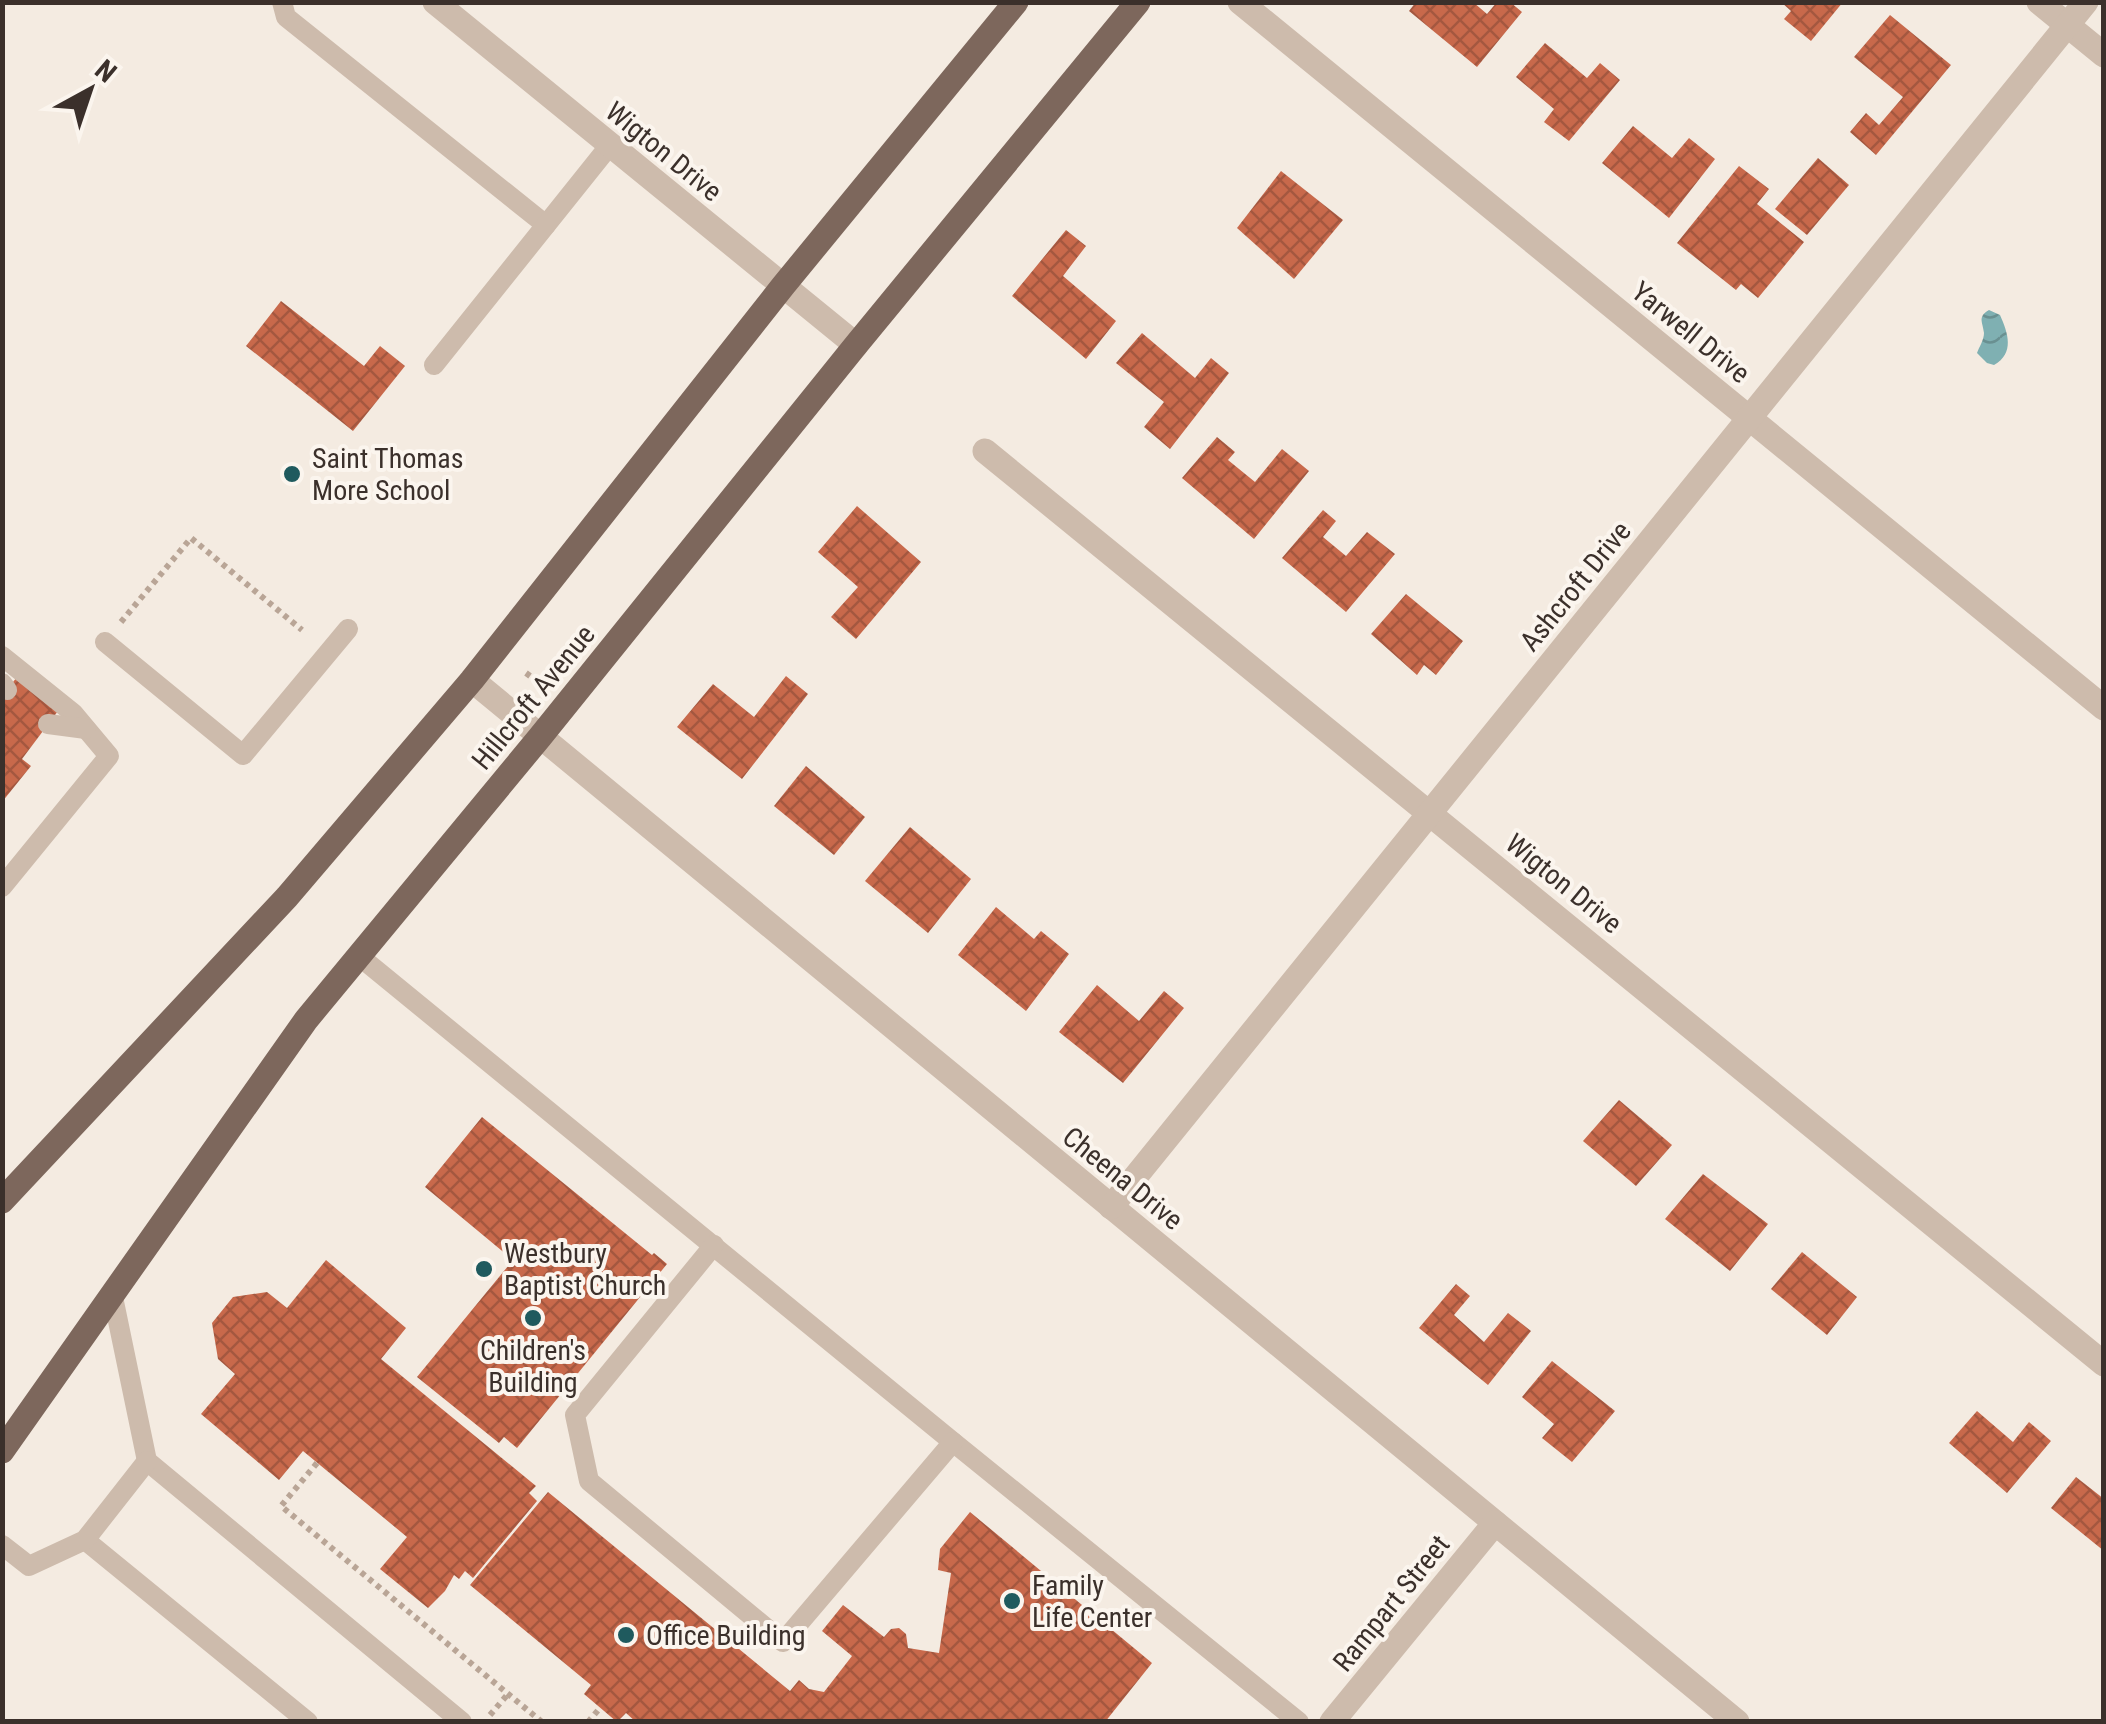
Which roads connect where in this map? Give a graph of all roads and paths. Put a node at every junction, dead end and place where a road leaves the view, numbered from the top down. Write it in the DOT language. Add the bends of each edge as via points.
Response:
graph roads {
  1 [pos="282,2"];
  2 [pos="436,2"];
  3 [pos="1016,2"];
  4 [pos="1138,2"];
  5 [pos="1240,2"];
  6 [pos="2039,2"];
  7 [pos="2086,2"];
  8 [pos="2067,26"];
  9 [pos="2104,55"];
  10 [pos="610,145"];
  11 [pos="546,225"];
  12 [pos="783,286"];
  13 [pos="856,345"];
  14 [pos="434,365"];
  15 [pos="1749,418"];
  16 [pos="985,450"];
  17 [pos="348,628"];
  18 [pos="302,630"];
  19 [pos="105,642"];
  20 [pos="2,656"];
  21 [pos="526,672"];
  22 [pos="472,680"];
  23 [pos="541,684"];
  24 [pos="2104,708"];
  25 [pos="48,724"];
  26 [pos="86,729"];
  27 [pos="540,737"];
  28 [pos="1430,813"];
  29 [pos="2,888"];
  30 [pos="359,956"];
  31 [pos="2,1201"];
  32 [pos="1111,1207"];
  33 [pos="714,1245"];
  34 [pos="113,1296"];
  35 [pos="2104,1364"];
  36 [pos="953,1442"];
  37 [pos="2,1451"];
  38 [pos="147,1461"];
  39 [pos="317,1463"];
  40 [pos="1495,1523"];
  41 [pos="85,1540"];
  42 [pos="2,1545"];
  43 [pos="508,1694"];
  44 [pos="600,1708"];
  45 [pos="308,1722"];
  46 [pos="462,1722"];
  47 [pos="484,1722"];
  48 [pos="542,1722"];
  49 [pos="588,1722"];
  50 [pos="1300,1722"];
  51 [pos="1332,1722"];
  52 [pos="1737,1722"];
  1 -- 11 [label="lane" via="286,17"];
  2 -- 10 [label="street, Wigton Drive"];
  3 -- 12 [label="main road, Hillcroft Avenue"];
  4 -- 13 [label="main road, Hillcroft Avenue"];
  5 -- 15 [label="street, Yarwell Drive"];
  6 -- 8 [label="street"];
  7 -- 8 [label="street, Ashcroft Drive"];
  8 -- 9 [label="street"];
  8 -- 15 [label="street, Ashcroft Drive"];
  10 -- 11 [label="lane"];
  10 -- 12 [label="street, Wigton Drive"];
  11 -- 14 [label="lane"];
  12 -- 13 [label="street, Wigton Drive"];
  12 -- 22 [label="main road, Hillcroft Avenue"];
  13 -- 27 [label="main road, Hillcroft Avenue"];
  15 -- 24 [label="street, Yarwell Drive"];
  15 -- 28 [label="street, Ashcroft Drive"];
  16 -- 28 [label="street, Wigton Drive"];
  17 -- 19 [label="lane" via="244,755"];
  18 -- 19 [label="path" via="191,538"];
  20 -- 26 [label="lane"];
  21 -- 23 [label="path"];
  22 -- 27 [label="street, Cheena Drive"];
  22 -- 31 [label="main road, Hillcroft Avenue" via="287,897"];
  25 -- 26 [label="lane"];
  26 -- 29 [label="lane" via="109,756"];
  27 -- 30 [label="main road, Hillcroft Avenue"];
  27 -- 32 [label="street, Cheena Drive"];
  28 -- 32 [label="street, Ashcroft Drive"];
  28 -- 35 [label="street, Wigton Drive"];
  30 -- 33 [label="lane"];
  30 -- 34 [label="main road, Hillcroft Avenue" via="306,1020"];
  32 -- 40 [label="street, Cheena Drive"];
  33 -- 36 [label="lane"];
  33 -- 36 [label="lane" via="575,1414 589,1481 783,1642"];
  34 -- 37 [label="main road, Hillcroft Avenue"];
  34 -- 38 [label="lane"];
  36 -- 50 [label="lane"];
  38 -- 41 [label="lane"];
  38 -- 46 [label="lane"];
  39 -- 43 [label="path" via="281,1506"];
  40 -- 51 [label="street, Rampart Street"];
  40 -- 52 [label="street, Cheena Drive"];
  41 -- 42 [label="lane" via="29,1566"];
  41 -- 45 [label="lane"];
  43 -- 47 [label="path"];
  43 -- 48 [label="path"];
  44 -- 49 [label="path"];
}
